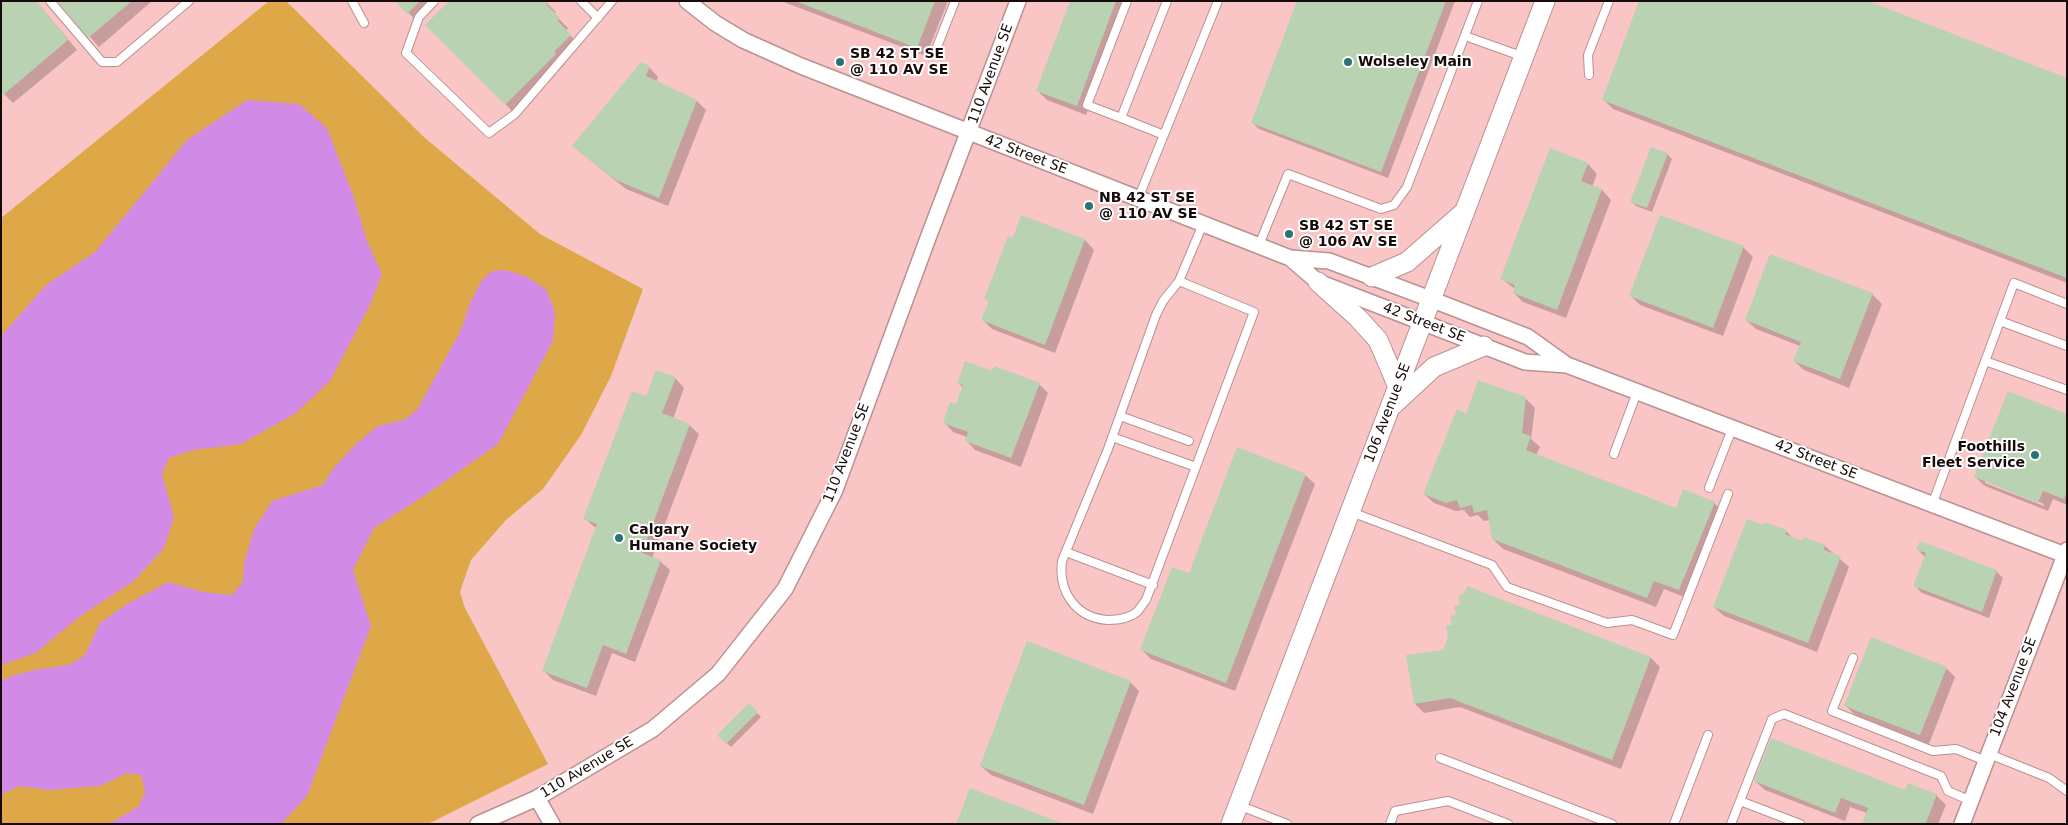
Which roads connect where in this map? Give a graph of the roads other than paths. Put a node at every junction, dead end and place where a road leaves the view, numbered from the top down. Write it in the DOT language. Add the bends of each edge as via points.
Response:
graph roads {
  1 [pos="50,1"];
  2 [pos="189,1"];
  3 [pos="352,1"];
  4 [pos="434,1"];
  5 [pos="581,1"];
  6 [pos="612,1"];
  7 [pos="687,1"];
  8 [pos="955,1"];
  9 [pos="1018,1"];
  10 [pos="1127,1"];
  11 [pos="1167,1"];
  12 [pos="1218,1"];
  13 [pos="1478,1"];
  14 [pos="1545,1"];
  15 [pos="1608,1"];
  16 [pos="598,18"];
  17 [pos="364,23"];
  18 [pos="1465,36"];
  19 [pos="935,52"];
  20 [pos="1524,57"];
  21 [pos="1589,75"];
  22 [pos="1121,118"];
  23 [pos="969,132"];
  24 [pos="1164,135"];
  25 [pos="1138,198"];
  26 [pos="1466,210"];
  27 [pos="1203,224"];
  28 [pos="1259,245"];
  29 [pos="1290,258"];
  30 [pos="1372,277"];
  31 [pos="1179,281"];
  32 [pos="1318,282"];
  33 [pos="1433,300"];
  34 [pos="2067,304"];
  35 [pos="2000,321"];
  36 [pos="1423,322"];
  37 [pos="1484,346"];
  38 [pos="2067,346"];
  39 [pos="1986,361"];
  40 [pos="1567,366"];
  41 [pos="1398,387"];
  42 [pos="2067,390"];
  43 [pos="1637,392"];
  44 [pos="1390,407"];
  45 [pos="1120,416"];
  46 [pos="1732,428"];
  47 [pos="1112,437"];
  48 [pos="1189,441"];
  49 [pos="1614,454"];
  50 [pos="1196,467"];
  51 [pos="1709,488"];
  52 [pos="1728,494"];
  53 [pos="1932,505"];
  54 [pos="1350,512"];
  55 [pos="1066,552"];
  56 [pos="2065,556"];
  57 [pos="1153,585"];
  58 [pos="1853,658"];
  59 [pos="1708,735"];
  60 [pos="1988,757"];
  61 [pos="1440,758"];
  62 [pos="2067,791"];
  63 [pos="538,798"];
  64 [pos="1740,801"];
  65 [pos="1971,801"];
  66 [pos="1238,806"];
  67 [pos="478,824"];
  68 [pos="552,824"];
  69 [pos="1231,824"];
  70 [pos="1287,824"];
  71 [pos="1390,824"];
  72 [pos="1508,824"];
  73 [pos="1612,824"];
  74 [pos="1674,824"];
  75 [pos="1731,824"];
  76 [pos="1800,824"];
  77 [pos="1962,824"];
  1 -- 2 [label="lane" via="102,62 117,62"];
  3 -- 17 [label="lane"];
  4 -- 16 [label="lane" via="418,17 406,53 489,133 515,114"];
  5 -- 16 [label="lane"];
  6 -- 16 [label="lane"];
  7 -- 23 [label="street, 42 Street SE" via="743,40"];
  8 -- 19 [label="lane"];
  9 -- 23 [label="street, 110 Avenue SE"];
  10 -- 22 [label="lane" via="1087,105"];
  11 -- 22 [label="lane"];
  12 -- 24 [label="lane"];
  13 -- 18 [label="lane"];
  14 -- 20 [label="street, 106 Avenue SE"];
  15 -- 21 [label="lane" via="1588,56"];
  18 -- 20 [label="lane"];
  18 -- 28 [label="lane" via="1406,186 1394,205 1381,209 1288,174"];
  20 -- 26 [label="street, 106 Avenue SE"];
  22 -- 24 [label="lane"];
  23 -- 25 [label="street, 42 Street SE"];
  23 -- 63 [label="street, 110 Avenue SE" via="835,490 784,589 718,674 653,730"];
  24 -- 25 [label="lane"];
  25 -- 27 [label="street, 42 Street SE"];
  26 -- 30 [label="street" via="1407,262"];
  26 -- 33 [label="street, 106 Avenue SE"];
  27 -- 28 [label="street, 42 Street SE"];
  27 -- 31 [label="lane"];
  28 -- 29 [label="street, 42 Street SE"];
  29 -- 30 [label="street, 42 Street SE" via="1329,261"];
  29 -- 32 [label="street, 42 Street SE"];
  30 -- 33 [label="street, 42 Street SE"];
  31 -- 45 [label="lane" via="1156,315"];
  31 -- 50 [label="lane" via="1254,312"];
  32 -- 36 [label="street, 42 Street SE"];
  32 -- 41 [label="street" via="1378,340"];
  33 -- 36 [label="street, 106 Avenue SE"];
  33 -- 40 [label="street, 42 Street SE" via="1528,337"];
  34 -- 35 [label="lane" via="2014,283"];
  35 -- 38 [label="lane"];
  35 -- 39 [label="lane"];
  36 -- 37 [label="street, 42 Street SE"];
  36 -- 41 [label="street, 106 Avenue SE"];
  37 -- 40 [label="street, 42 Street SE" via="1525,362"];
  37 -- 44 [label="street" via="1434,367"];
  39 -- 42 [label="lane"];
  39 -- 53 [label="lane"];
  40 -- 43 [label="street, 42 Street SE"];
  41 -- 44 [label="street, 106 Avenue SE"];
  43 -- 46 [label="street, 42 Street SE"];
  43 -- 49 [label="lane"];
  44 -- 54 [label="street, 106 Avenue SE"];
  45 -- 47 [label="lane"];
  45 -- 48 [label="lane"];
  46 -- 51 [label="lane"];
  46 -- 53 [label="street, 42 Street SE"];
  47 -- 50 [label="lane"];
  47 -- 55 [label="lane"];
  50 -- 57 [label="lane"];
  52 -- 54 [label="lane" via="1673,635 1632,620 1607,623 1507,587 1492,565"];
  53 -- 56 [label="street, 42 Street SE"];
  54 -- 66 [label="street, 106 Avenue SE"];
  55 -- 57 [label="lane"];
  55 -- 57 [label="lane" via="1060,575 1065,591 1076,608 1095,619 1120,620 1137,612"];
  56 -- 60 [label="street, 104 Avenue SE"];
  58 -- 60 [label="lane" via="1832,711 1933,751 1956,749"];
  59 -- 74 [label="lane"];
  60 -- 62 [label="lane" via="2049,778"];
  60 -- 65 [label="street, 104 Avenue SE"];
  61 -- 73 [label="lane"];
  63 -- 67 [label="street, 110 Avenue SE"];
  63 -- 68 [label="street"];
  64 -- 65 [label="lane" via="1772,719 1784,714 1941,776 1948,791"];
  64 -- 75 [label="lane"];
  64 -- 76 [label="lane"];
  65 -- 77 [label="street, 104 Avenue SE"];
  66 -- 69 [label="street, 106 Avenue SE"];
  66 -- 70 [label="lane"];
  71 -- 72 [label="lane" via="1395,811 1448,801"];
}
